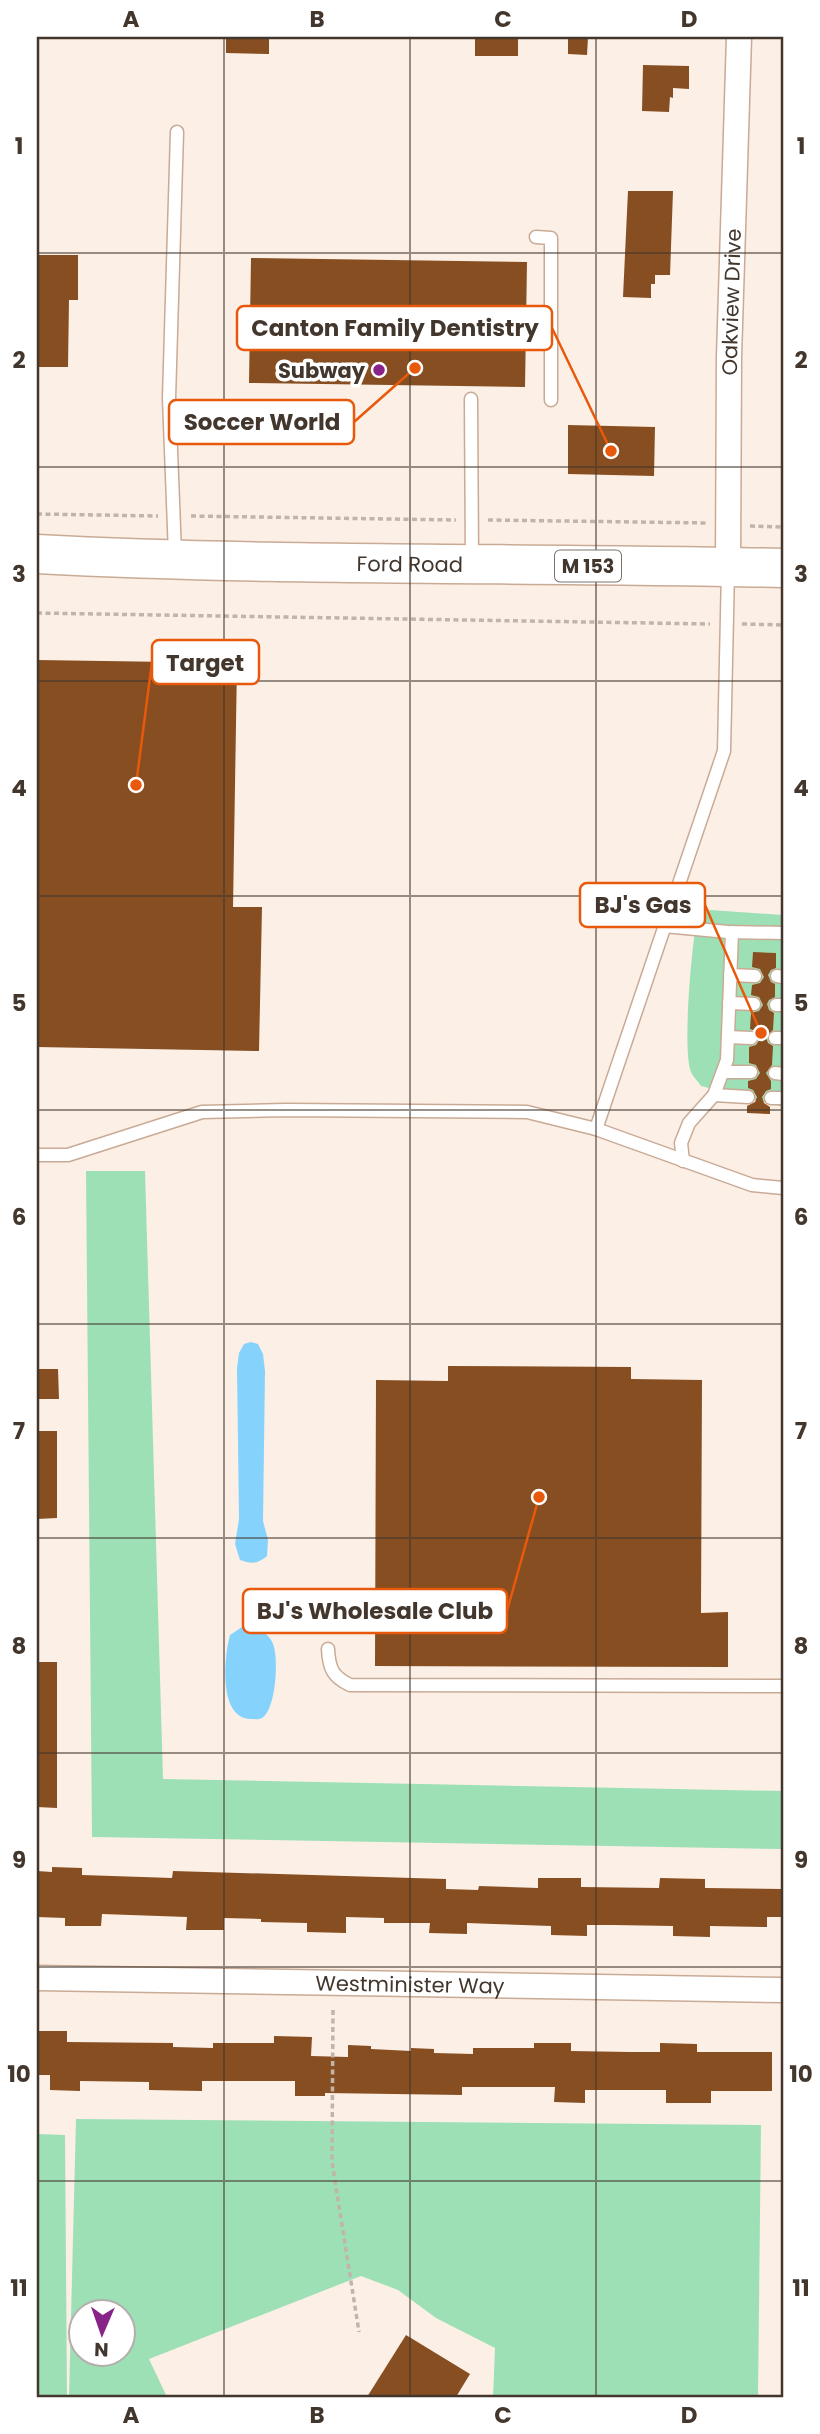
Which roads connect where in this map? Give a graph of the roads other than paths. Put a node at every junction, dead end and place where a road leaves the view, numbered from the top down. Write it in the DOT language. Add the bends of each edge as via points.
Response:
graph roads {
  1 [pos="739,37"];
  2 [pos="177,132"];
  3 [pos="536,237"];
  4 [pos="471,399"];
  5 [pos="551,400"];
  6 [pos="37,554"];
  7 [pos="175,559"];
  8 [pos="472,566"];
  9 [pos="728,566"];
  10 [pos="783,568"];
  11 [pos="664,926"];
  12 [pos="732,932"];
  13 [pos="783,933"];
  14 [pos="730,975"];
  15 [pos="755,976"];
  16 [pos="729,1003"];
  17 [pos="754,1004"];
  18 [pos="728,1037"];
  19 [pos="751,1038"];
  20 [pos="724,1072"];
  21 [pos="751,1073"];
  22 [pos="714,1095"];
  23 [pos="748,1097"];
  24 [pos="596,1129"];
  25 [pos="37,1155"];
  26 [pos="683,1161"];
  27 [pos="783,1188"];
  28 [pos="328,1650"];
  29 [pos="783,1686"];
  30 [pos="37,1978"];
  31 [pos="783,1990"];
  1 -- 9 [label="street, Oakview Drive"];
  2 -- 7 [label="lane" via="169,398"];
  3 -- 5 [label="lane" via="551,238"];
  4 -- 8 [label="lane"];
  6 -- 7 [label="main road, Ford Road / M 153"];
  7 -- 8 [label="main road, Ford Road / M 153"];
  8 -- 9 [label="main road, Ford Road / M 153"];
  9 -- 10 [label="main road, Ford Road / M 153"];
  9 -- 11 [label="lane" via="724,751"];
  11 -- 12 [label="lane"];
  11 -- 24 [label="lane"];
  12 -- 13 [label="lane"];
  12 -- 14 [label="lane"];
  14 -- 15 [label="lane"];
  14 -- 16 [label="lane"];
  16 -- 17 [label="lane"];
  16 -- 18 [label="lane"];
  18 -- 19 [label="lane"];
  18 -- 20 [label="lane"];
  20 -- 21 [label="lane"];
  20 -- 22 [label="lane"];
  22 -- 23 [label="lane"];
  22 -- 26 [label="lane" via="689,1124 681,1143"];
  24 -- 25 [label="lane" via="527,1112 202,1112 68,1155"];
  24 -- 26 [label="lane"];
  26 -- 27 [label="lane" via="752,1185"];
  28 -- 29 [label="lane" via="335,1678 350,1685"];
  30 -- 31 [label="street, Westminister Way"];
}
